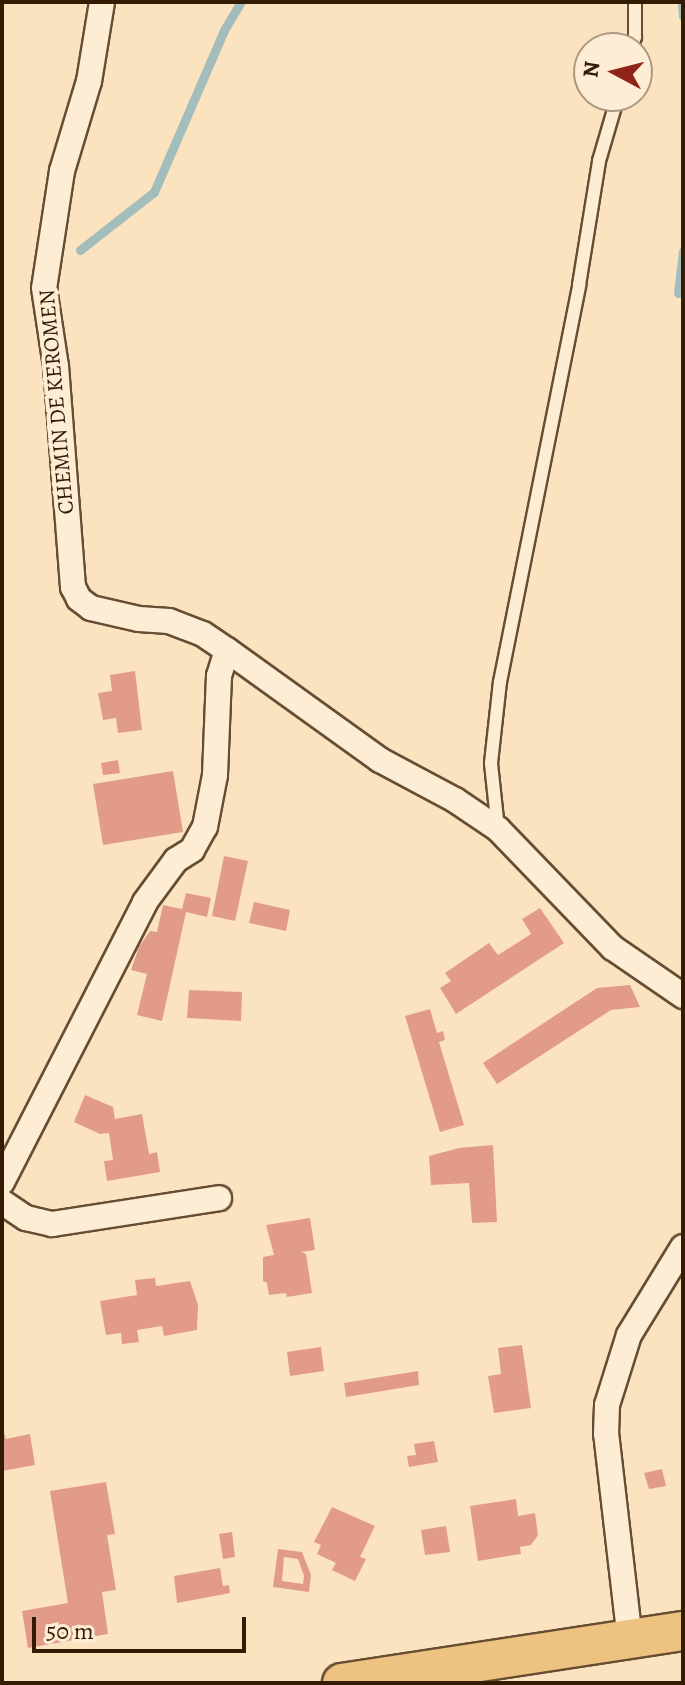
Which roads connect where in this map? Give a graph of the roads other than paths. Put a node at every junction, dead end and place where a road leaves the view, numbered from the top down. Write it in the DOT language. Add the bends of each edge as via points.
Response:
graph roads {
  1 [pos="102,2"];
  2 [pos="635,2"];
  3 [pos="635,32"];
  4 [pos="613,112"];
  5 [pos="227,650"];
  6 [pos="498,829"];
  7 [pos="683,996"];
  8 [pos="2,1182"];
  9 [pos="219,1198"];
  10 [pos="2,1202"];
  11 [pos="683,1247"];
  12 [pos="683,1631"];
  13 [pos="630,1640"];
  14 [pos="342,1683"];
  1 -- 5 [label="street, CHEMIN DE KEROMEN" via="89,81 62,171 44,288 56,366 73,587 91,608 169,621"];
  2 -- 3 [label="lane"];
  4 -- 6 [label="lane" via="599,161 500,682 491,763"];
  5 -- 6 [label="street, CHEMIN DE KEROMEN" via="373,756"];
  5 -- 8 [label="street" via="219,676 215,775 205,827 192,850 176,860 145,902"];
  6 -- 7 [label="street, CHEMIN DE KEROMEN" via="613,948"];
  9 -- 10 [label="street" via="52,1224 26,1218"];
  11 -- 13 [label="street" via="629,1335 607,1405"];
  12 -- 13 [label="main road"];
  13 -- 14 [label="main road"];
}
